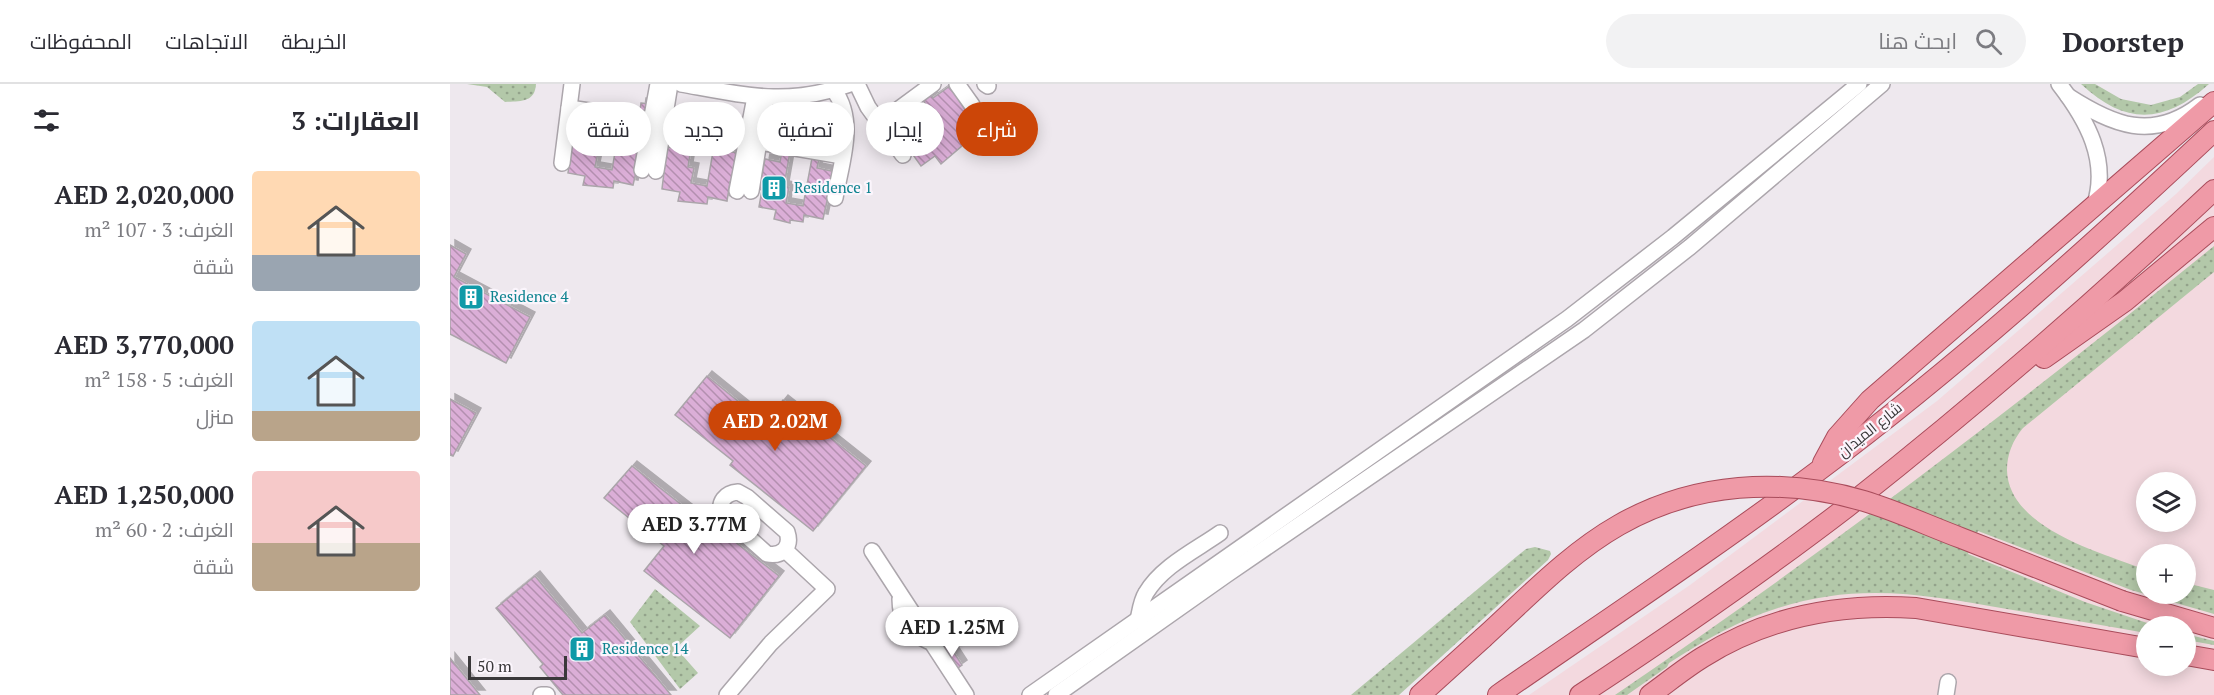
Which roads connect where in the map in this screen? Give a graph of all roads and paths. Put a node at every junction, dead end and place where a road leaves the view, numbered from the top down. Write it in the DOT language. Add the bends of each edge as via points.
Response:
graph roads {
  1 [pos="572,84"];
  2 [pos="658,84"];
  3 [pos="670,84"];
  4 [pos="681,84"];
  5 [pos="849,84"];
  6 [pos="857,84"];
  7 [pos="933,84"];
  8 [pos="957,84"];
  9 [pos="1859,84"];
  10 [pos="1882,84"];
  11 [pos="834,90"];
  12 [pos="2063,90"];
  13 [pos="761,97"];
  14 [pos="570,102"];
  15 [pos="841,102"];
  16 [pos="909,102"];
  17 [pos="970,102"];
  18 [pos="866,103"];
  19 [pos="2213,103"];
  20 [pos="651,121"];
  21 [pos="657,122"];
  22 [pos="2214,131"];
  23 [pos="566,132"];
  24 [pos="753,140"];
  25 [pos="757,141"];
  26 [pos="842,156"];
  27 [pos="562,163"];
  28 [pos="649,170"];
  29 [pos="2214,190"];
  30 [pos="744,191"];
  31 [pos="835,198"];
  32 [pos="2094,207"];
  33 [pos="2214,227"];
  34 [pos="1986,394"];
  35 [pos="1820,470"];
  36 [pos="1220,533"];
  37 [pos="785,550"];
  38 [pos="872,551"];
  39 [pos="1138,620"];
  40 [pos="2214,628"];
  41 [pos="2136,646"];
  42 [pos="2196,657"];
  43 [pos="2214,660"];
  44 [pos="541,695"];
  45 [pos="547,695"];
  46 [pos="727,695"];
  47 [pos="966,695"];
  48 [pos="1030,695"];
  49 [pos="1056,695"];
  50 [pos="1420,695"];
  51 [pos="1498,695"];
  52 [pos="1580,695"];
  53 [pos="1650,695"];
  1 -- 14 [label="street"];
  2 -- 21 [label="street"];
  3 -- 21 [label="street"];
  4 -- 13 [label="street"];
  5 -- 11 [label="street"];
  6 -- 18 [label="street"];
  7 -- 16 [label="street"];
  8 -- 17 [label="street"];
  9 -- 39 [label="street" via="1568,319"];
  10 -- 49 [label="street" via="1698,240 1584,330"];
  11 -- 13 [label="street" via="792,98"];
  11 -- 15 [label="street"];
  12 -- 19 [label="street" via="2099,116 2135,126 2171,121 2203,102"];
  12 -- 32 [label="street" via="2098,154 2100,186"];
  13 -- 24 [label="street"];
  19 -- 32 [label="main road"];
  20 -- 21 [label="street"];
  21 -- 24 [label="street"];
  21 -- 28 [label="street"];
  22 -- 35 [label="main road, شارع الميدان" via="1954,363"];
  23 -- 27 [label="street"];
  24 -- 25 [label="street"];
  24 -- 30 [label="street"];
  26 -- 31 [label="street"];
  29 -- 34 [label="main road"];
  32 -- 35 [label="main road" via="1861,408 1837,437"];
  33 -- 34 [label="main road" via="2091,326"];
  34 -- 52 [label="main road" via="1779,558"];
  35 -- 51 [label="main road, شارع الميدان"];
  36 -- 39 [label="street" via="1155,581 1145,594"];
  37 -- 37 [label="street" via="773,555 762,550 722,514 724,498 733,493 743,494 782,527 789,538"];
  37 -- 46 [label="street" via="827,589 771,643"];
  38 -- 47 [label="street"];
  39 -- 48 [label="street"];
  40 -- 50 [label="main road, bridge" via="2122,601 1866,502 1819,491 1750,486 1682,498 1618,526 1580,552"];
  41 -- 53 [label="main road" via="1932,610 1891,606 1842,609 1793,618 1747,634 1703,657"];
  42 -- 43 [label="main road"];
  44 -- 45 [label="street"];
}
